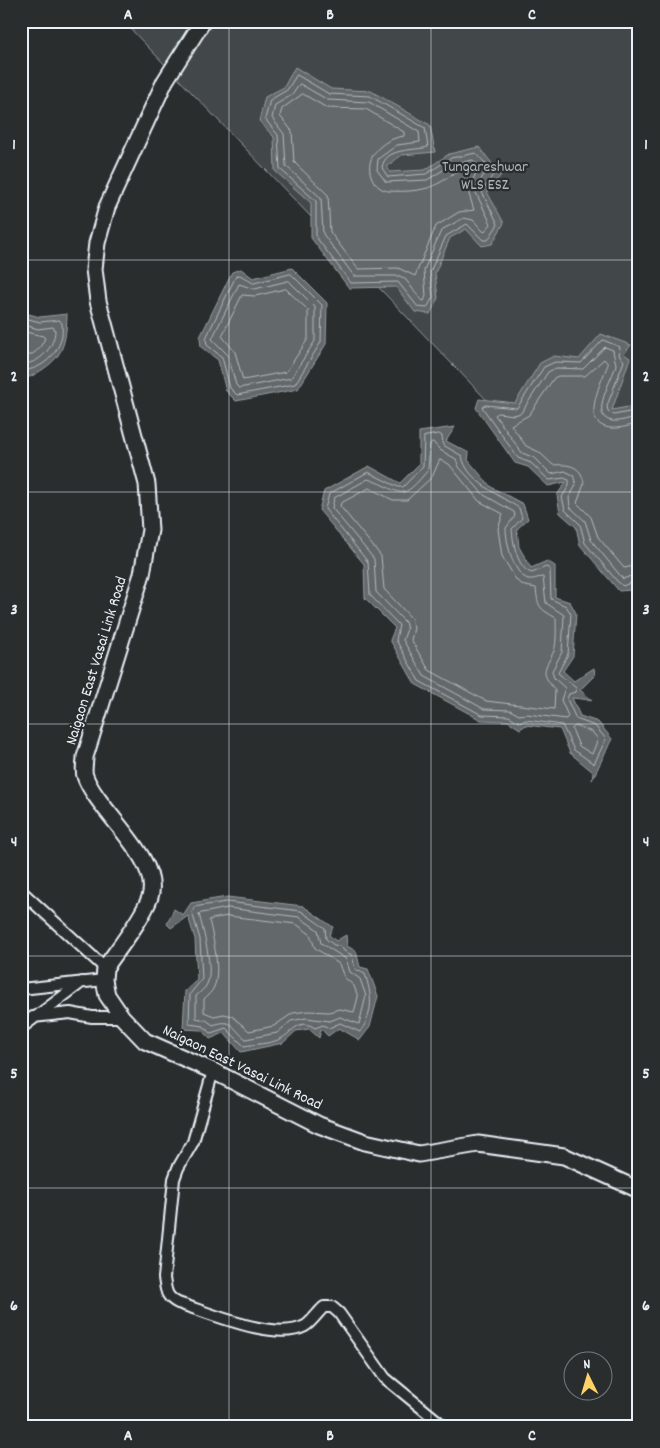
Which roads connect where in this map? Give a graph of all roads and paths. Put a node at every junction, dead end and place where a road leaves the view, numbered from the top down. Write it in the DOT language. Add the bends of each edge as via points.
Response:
graph roads {
  1 [pos="203,21"];
  2 [pos="21,892"];
  3 [pos="105,974"];
  4 [pos="82,982"];
  5 [pos="21,989"];
  6 [pos="34,1017"];
  7 [pos="122,1017"];
  8 [pos="21,1028"];
  9 [pos="213,1071"];
  10 [pos="639,1190"];
  11 [pos="445,1427"];
  1 -- 3 [label="street, Naigaon East Vasai Link Road" via="165,81 107,207 94,269 98,301 147,484 150,530 142,574 85,758 84,774 90,787 134,844 151,882 145,908"];
  2 -- 3 [label="street"];
  3 -- 4 [label="street"];
  3 -- 7 [label="street, Naigaon East Vasai Link Road" via="107,995"];
  4 -- 5 [label="street"];
  4 -- 6 [label="street"];
  6 -- 7 [label="street" via="70,1013"];
  6 -- 8 [label="street"];
  7 -- 9 [label="street, Naigaon East Vasai Link Road" via="145,1040"];
  9 -- 10 [label="street, Naigaon East Vasai Link Road" via="319,1125 365,1142 419,1154 478,1144 564,1156"];
  9 -- 11 [label="street" via="196,1133 174,1179 164,1278 166,1293 178,1304 267,1331 284,1332 306,1326 324,1307 332,1308 339,1313 385,1378"];
}
